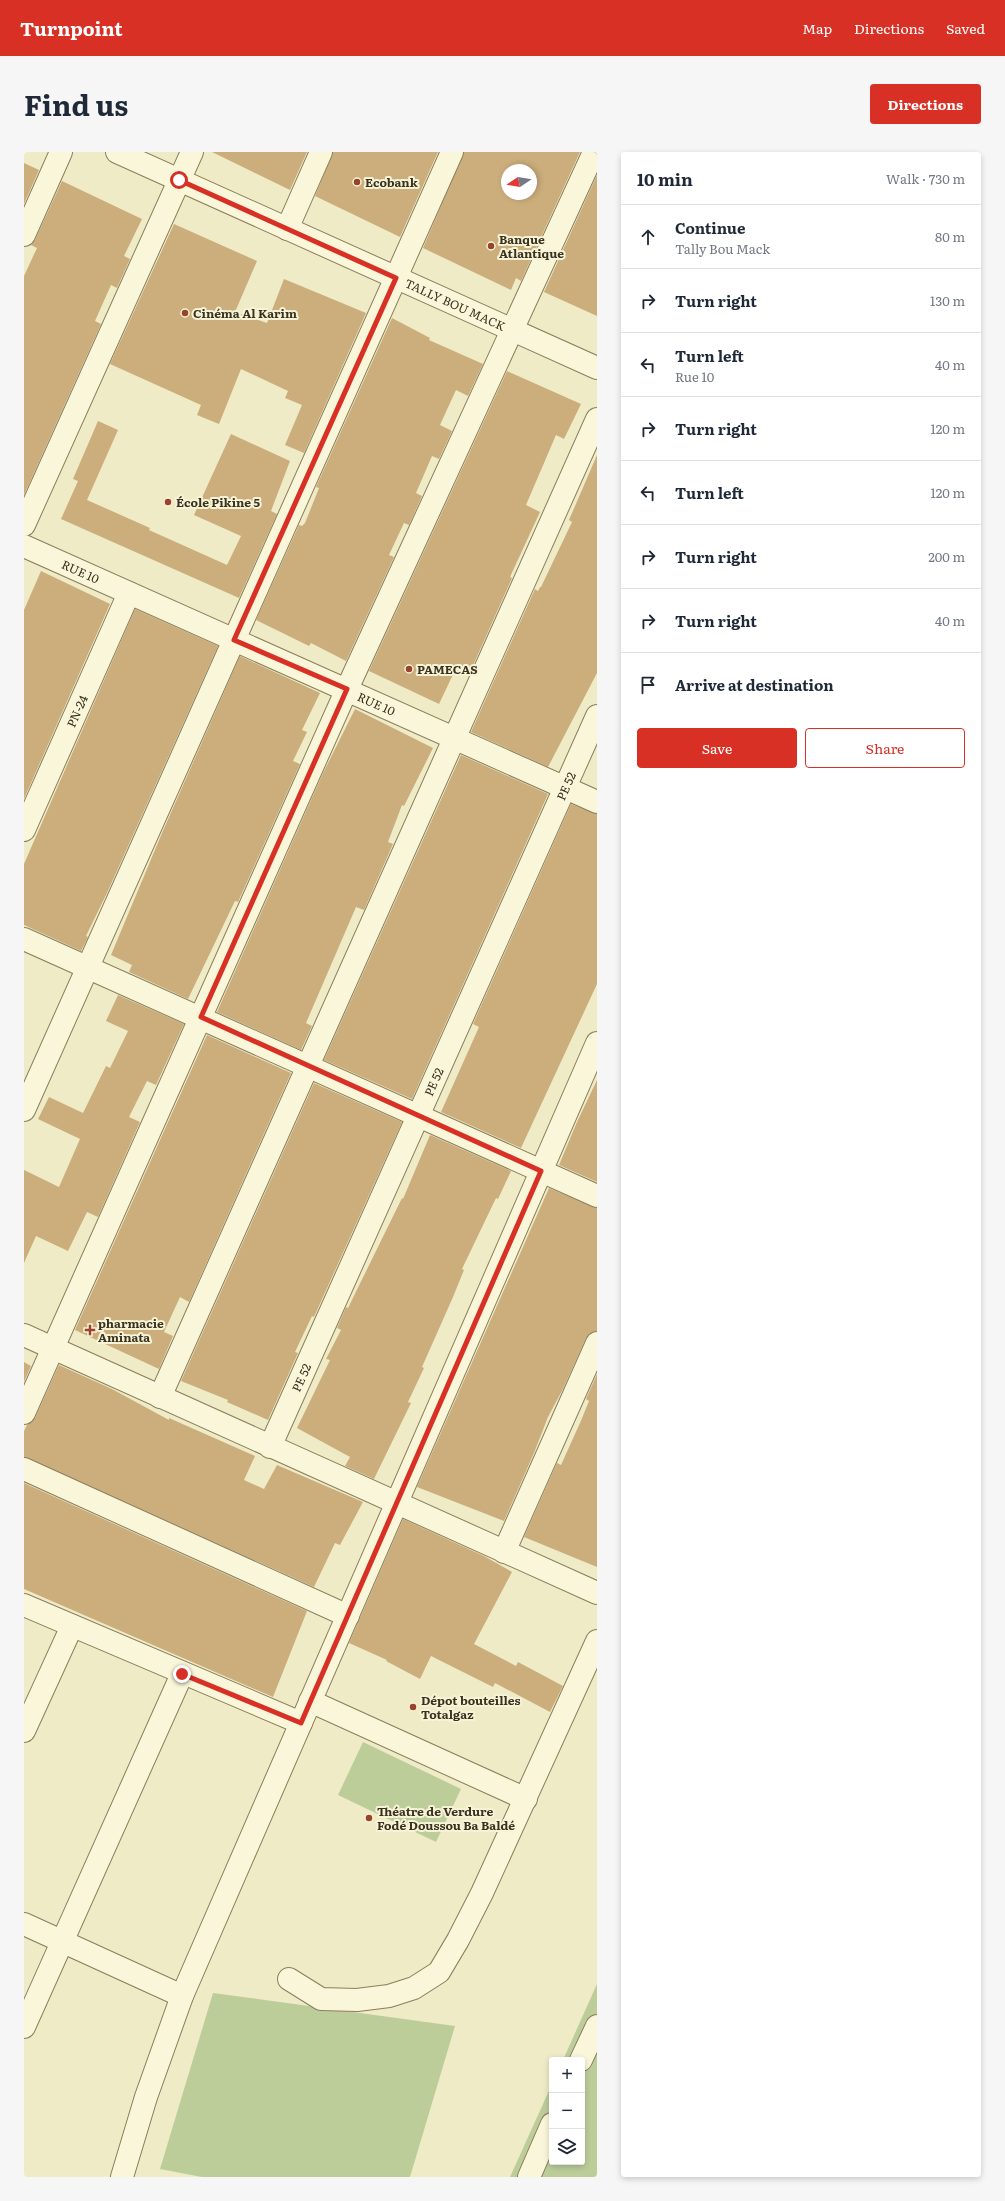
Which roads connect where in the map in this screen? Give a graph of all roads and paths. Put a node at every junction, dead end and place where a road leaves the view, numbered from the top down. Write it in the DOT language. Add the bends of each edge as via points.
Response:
graph roads {
  1 [pos="61,152"];
  2 [pos="117,152"];
  3 [pos="192,152"];
  4 [pos="321,152"];
  5 [pos="452,152"];
  6 [pos="594,152"];
  7 [pos="179,180"];
  8 [pos="287,229"];
  9 [pos="24,235"];
  10 [pos="396,278"];
  11 [pos="512,330"];
  12 [pos="597,368"];
  13 [pos="597,419"];
  14 [pos="24,525"];
  15 [pos="24,546"];
  16 [pos="129,593"];
  17 [pos="234,640"];
  18 [pos="347,689"];
  19 [pos="597,716"];
  20 [pos="455,738"];
  21 [pos="565,788"];
  22 [pos="597,802"];
  23 [pos="24,830"];
  24 [pos="24,939"];
  25 [pos="88,967"];
  26 [pos="201,1017"];
  27 [pos="597,1043"];
  28 [pos="308,1066"];
  29 [pos="24,1110"];
  30 [pos="418,1116"];
  31 [pos="541,1171"];
  32 [pos="597,1196"];
  33 [pos="24,1335"];
  34 [pos="597,1343"];
  35 [pos="54,1348"];
  36 [pos="160,1398"];
  37 [pos="24,1413"];
  38 [pos="270,1447"];
  39 [pos="24,1469"];
  40 [pos="396,1503"];
  41 [pos="504,1552"];
  42 [pos="597,1593"];
  43 [pos="24,1605"];
  44 [pos="348,1616"];
  45 [pos="72,1626"];
  46 [pos="597,1641"];
  47 [pos="182,1674"];
  48 [pos="310,1701"];
  49 [pos="301,1723"];
  50 [pos="24,1731"];
  51 [pos="526,1799"];
  52 [pos="24,1924"];
  53 [pos="64,1941"];
  54 [pos="289,1979"];
  55 [pos="182,1996"];
  56 [pos="597,2026"];
  57 [pos="24,2027"];
  58 [pos="582,2057"];
  59 [pos="550,2129"];
  60 [pos="122,2177"];
  61 [pos="529,2177"];
  1 -- 9 [label="street"];
  2 -- 7 [label="street, TALLY BOU MACK"];
  3 -- 7 [label="street"];
  4 -- 8 [label="street"];
  5 -- 10 [label="street"];
  6 -- 11 [label="street"];
  7 -- 8 [label="street, TALLY BOU MACK"];
  7 -- 14 [label="street"];
  8 -- 10 [label="street, TALLY BOU MACK"];
  10 -- 11 [label="street, TALLY BOU MACK"];
  10 -- 17 [label="street"];
  11 -- 12 [label="street, TALLY BOU MACK"];
  11 -- 18 [label="street"];
  13 -- 20 [label="street"];
  15 -- 16 [label="street, RUE 10"];
  16 -- 17 [label="street, RUE 10"];
  16 -- 23 [label="street, PN-24"];
  17 -- 18 [label="street, RUE 10"];
  17 -- 25 [label="street"];
  18 -- 20 [label="street, RUE 10"];
  18 -- 26 [label="street"];
  19 -- 21 [label="street, PE 52"];
  20 -- 21 [label="street, RUE 10"];
  20 -- 28 [label="street"];
  21 -- 22 [label="street, RUE 10"];
  21 -- 30 [label="street, PE 52"];
  24 -- 25 [label="street"];
  25 -- 26 [label="street"];
  25 -- 29 [label="street"];
  26 -- 28 [label="street"];
  26 -- 35 [label="street"];
  27 -- 31 [label="street"];
  28 -- 30 [label="street"];
  28 -- 36 [label="street"];
  30 -- 31 [label="street"];
  30 -- 38 [label="street, PE 52"];
  31 -- 32 [label="street"];
  31 -- 40 [label="street"];
  33 -- 35 [label="street"];
  34 -- 41 [label="street"];
  35 -- 36 [label="street"];
  35 -- 37 [label="street"];
  36 -- 38 [label="street"];
  38 -- 40 [label="street"];
  39 -- 44 [label="street"];
  40 -- 41 [label="street"];
  40 -- 44 [label="street"];
  41 -- 42 [label="street"];
  43 -- 45 [label="street"];
  44 -- 48 [label="street"];
  45 -- 47 [label="street"];
  45 -- 50 [label="street"];
  46 -- 51 [label="street"];
  47 -- 49 [label="street"];
  47 -- 53 [label="street"];
  48 -- 49 [label="street"];
  48 -- 51 [label="street"];
  49 -- 55 [label="street"];
  51 -- 54 [label="street" via="461,1934 439,1972 414,1988 388,1996 357,2000 321,1999"];
  52 -- 53 [label="street"];
  53 -- 55 [label="street"];
  53 -- 57 [label="street"];
  55 -- 60 [label="street" via="146,2097"];
  56 -- 58 [label="street"];
  59 -- 61 [label="street"];
}
